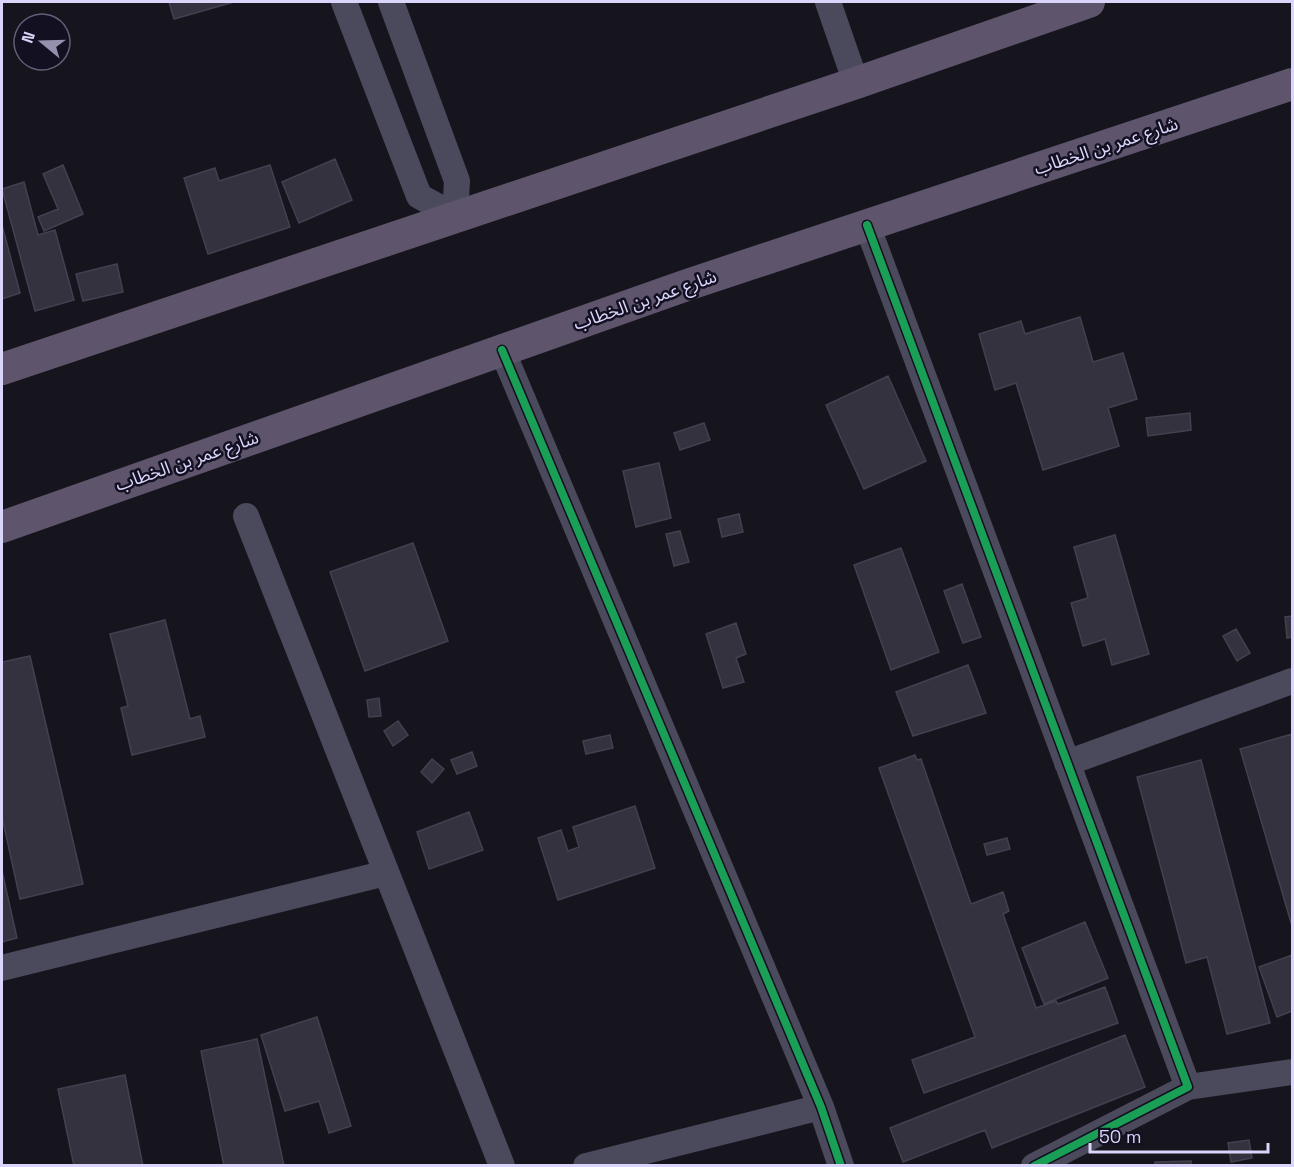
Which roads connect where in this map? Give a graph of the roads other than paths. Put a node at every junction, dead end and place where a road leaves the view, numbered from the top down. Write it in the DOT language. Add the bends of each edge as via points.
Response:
graph roads {
  1 [pos="344,2"];
  2 [pos="391,2"];
  3 [pos="828,2"];
  4 [pos="1089,2"];
  5 [pos="856,83"];
  6 [pos="1293,84"];
  7 [pos="455,216"];
  8 [pos="867,225"];
  9 [pos="502,350"];
  10 [pos="2,369"];
  11 [pos="246,516"];
  12 [pos="2,527"];
  13 [pos="1293,681"];
  14 [pos="1067,763"];
  15 [pos="386,873"];
  16 [pos="2,968"];
  17 [pos="1293,1072"];
  18 [pos="1188,1087"];
  19 [pos="821,1107"];
  20 [pos="502,1166"];
  21 [pos="586,1166"];
  22 [pos="841,1166"];
  23 [pos="1034,1166"];
  1 -- 7 [label="street" via="419,196"];
  2 -- 7 [label="street" via="457,181"];
  3 -- 5 [label="street"];
  4 -- 5 [label="main road"];
  5 -- 7 [label="main road"];
  6 -- 8 [label="main road, شارع عمر بن الخطاب"];
  7 -- 10 [label="main road"];
  8 -- 9 [label="main road, شارع عمر بن الخطاب"];
  8 -- 14 [label="street"];
  9 -- 12 [label="main road, شارع عمر بن الخطاب"];
  9 -- 19 [label="street"];
  11 -- 15 [label="street"];
  13 -- 14 [label="street"];
  14 -- 18 [label="street"];
  15 -- 16 [label="street"];
  15 -- 20 [label="street"];
  17 -- 18 [label="street"];
  18 -- 23 [label="street"];
  19 -- 21 [label="street"];
  19 -- 22 [label="street"];
}
